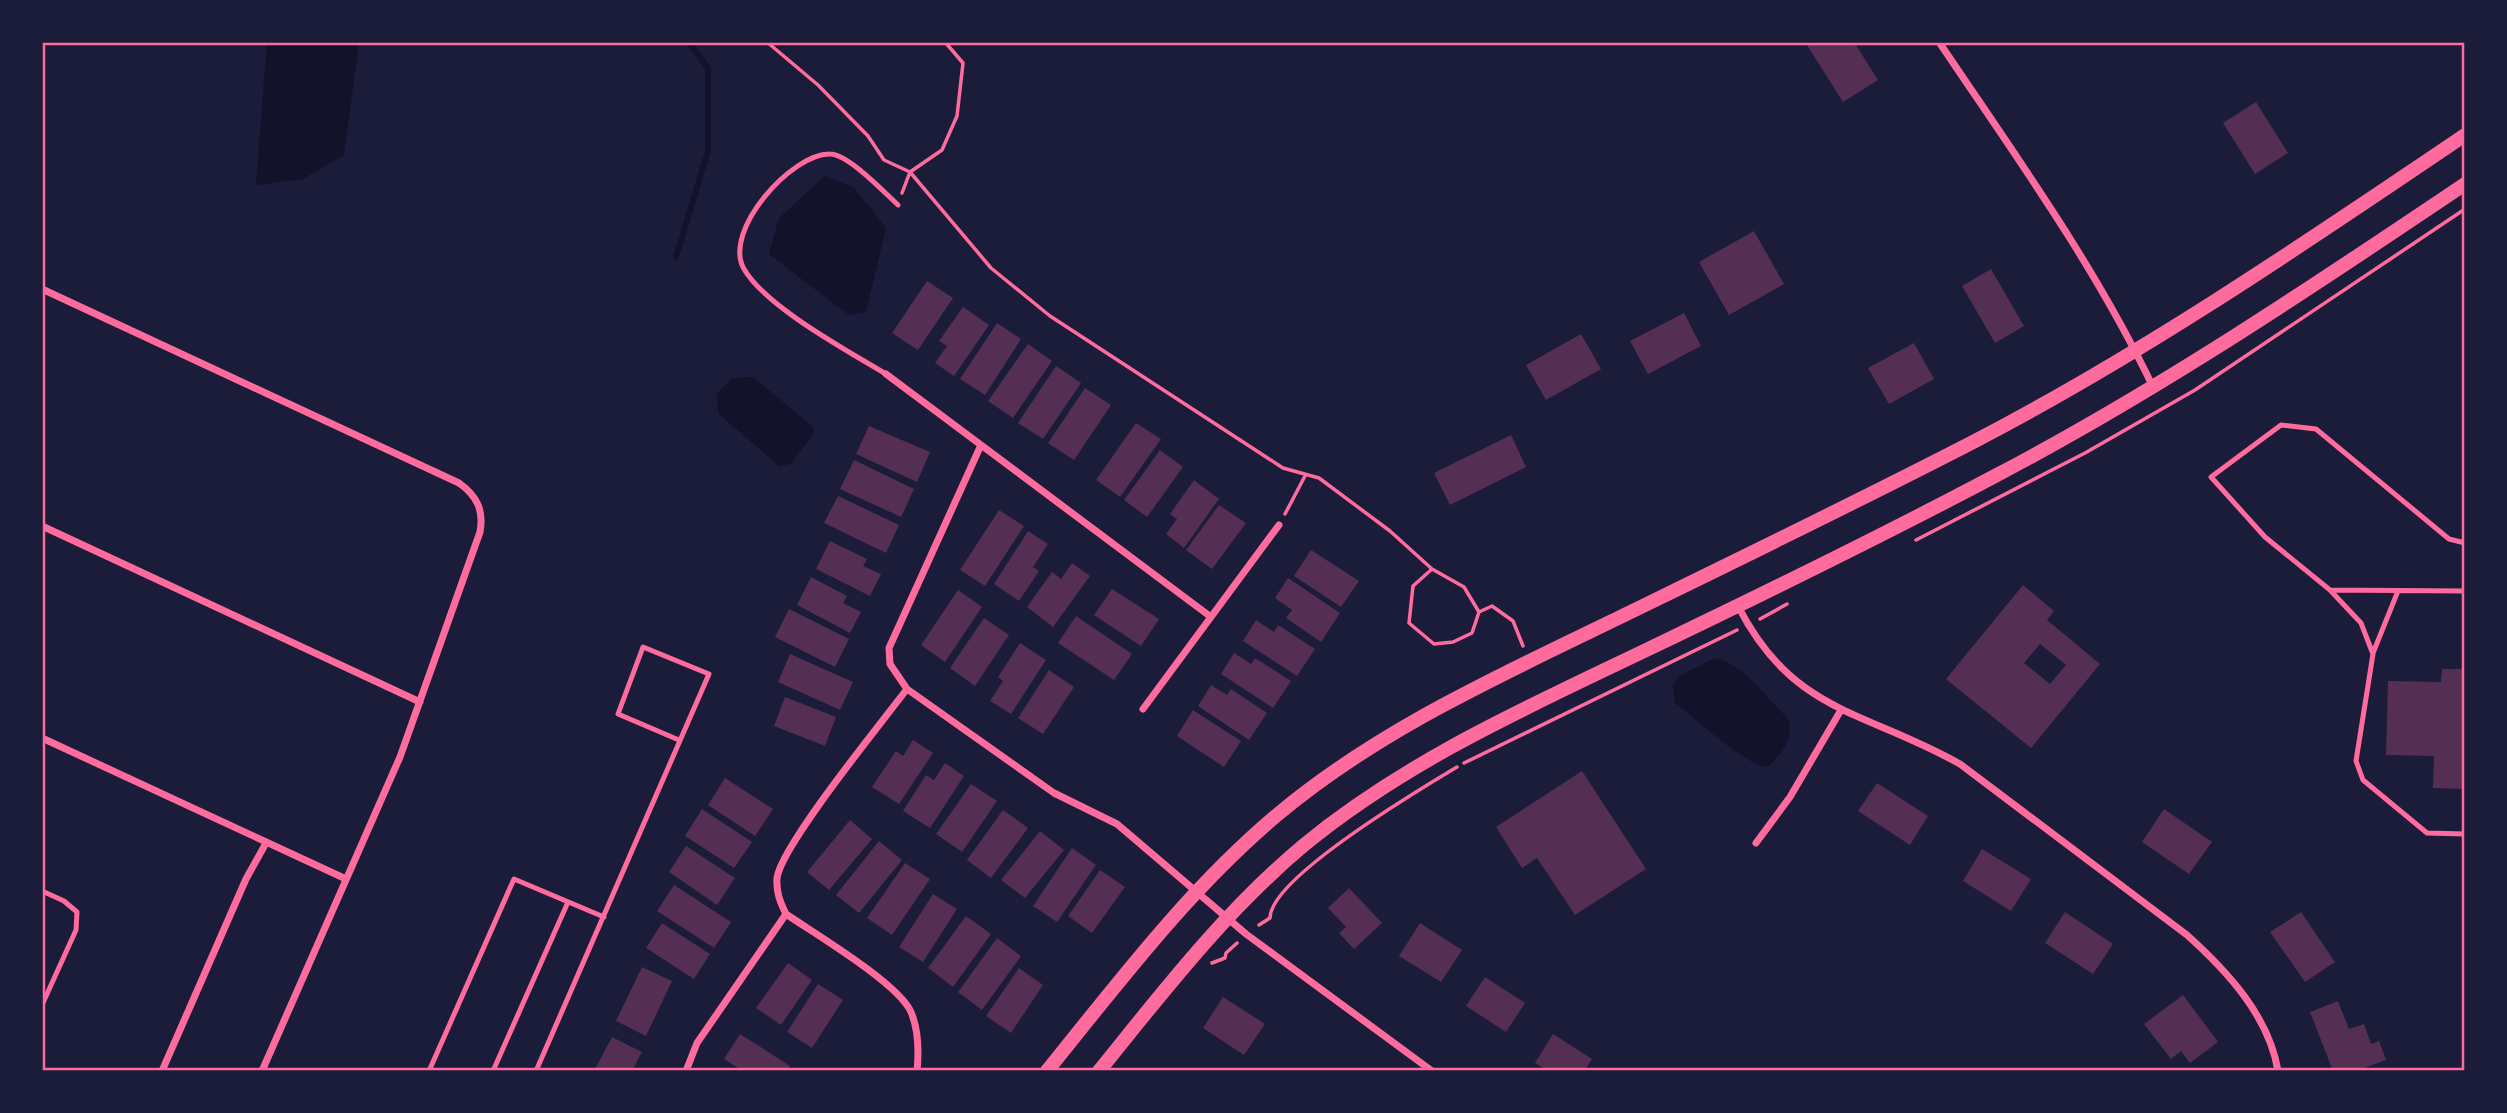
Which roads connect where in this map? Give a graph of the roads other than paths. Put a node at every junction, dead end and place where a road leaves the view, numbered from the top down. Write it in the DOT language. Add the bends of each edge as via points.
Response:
graph roads {
  1 [pos="1940,42"];
  2 [pos="2465,135"];
  3 [pos="2465,184"];
  4 [pos="898,205"];
  5 [pos="42,289"];
  6 [pos="2136,351"];
  7 [pos="886,374"];
  8 [pos="2153,388"];
  9 [pos="981,445"];
  10 [pos="1279,525"];
  11 [pos="42,526"];
  12 [pos="2465,543"];
  13 [pos="2330,590"];
  14 [pos="2398,591"];
  15 [pos="2465,591"];
  16 [pos="1738,606"];
  17 [pos="1211,617"];
  18 [pos="2373,654"];
  19 [pos="907,689"];
  20 [pos="420,702"];
  21 [pos="1143,709"];
  22 [pos="1841,710"];
  23 [pos="42,738"];
  24 [pos="679,740"];
  25 [pos="2465,834"];
  26 [pos="266,843"];
  27 [pos="1756,843"];
  28 [pos="346,879"];
  29 [pos="42,891"];
  30 [pos="1195,892"];
  31 [pos="568,902"];
  32 [pos="786,914"];
  33 [pos="604,917"];
  34 [pos="1227,918"];
  35 [pos="42,1005"];
  36 [pos="162,1071"];
  37 [pos="262,1071"];
  38 [pos="429,1071"];
  39 [pos="493,1071"];
  40 [pos="536,1071"];
  41 [pos="685,1071"];
  42 [pos="917,1071"];
  43 [pos="1046,1071"];
  44 [pos="1099,1071"];
  45 [pos="1433,1071"];
  46 [pos="2278,1071"];
  1 -- 6 [label="street" via="2069,235"];
  2 -- 6 [label="main road"];
  3 -- 8 [label="main road"];
  4 -- 7 [label="lane" via="833,153 816,155 801,162 754,210 742,230 739,250 742,267 756,286"];
  5 -- 20 [label="street" via="471,492 479,506 480,533"];
  6 -- 8 [label="street"];
  6 -- 30 [label="main road" via="1975,441 1431,710 1319,782"];
  7 -- 9 [label="street"];
  8 -- 16 [label="main road" via="1994,477"];
  9 -- 17 [label="street"];
  9 -- 19 [label="street" via="889,648 890,664"];
  10 -- 17 [label="street"];
  11 -- 20 [label="street"];
  12 -- 13 [label="lane" via="2449,539 2316,429 2281,425 2211,477 2265,537"];
  13 -- 14 [label="lane"];
  13 -- 18 [label="lane" via="2361,623"];
  14 -- 15 [label="lane"];
  14 -- 18 [label="lane"];
  16 -- 22 [label="street" via="1759,645 1777,666 1814,696"];
  16 -- 34 [label="main road" via="1502,719 1404,773 1304,845"];
  17 -- 21 [label="street"];
  18 -- 25 [label="lane" via="2356,761 2363,780 2427,833"];
  19 -- 30 [label="street" via="1054,793 1117,824"];
  19 -- 32 [label="street" via="802,829 777,876 778,898"];
  20 -- 28 [label="street" via="401,757"];
  22 -- 27 [label="street" via="1790,797"];
  22 -- 46 [label="street" via="1919,740 1960,764 2187,935 2239,988 2269,1042"];
  23 -- 26 [label="street"];
  24 -- 24 [label="lane" via="618,714 643,647 709,674"];
  24 -- 33 [label="lane"];
  26 -- 28 [label="street"];
  26 -- 36 [label="street"];
  28 -- 37 [label="street"];
  29 -- 35 [label="lane" via="77,912 76,930"];
  30 -- 34 [label="street"];
  30 -- 43 [label="main road"];
  31 -- 33 [label="lane"];
  31 -- 38 [label="lane" via="514,879"];
  31 -- 39 [label="lane"];
  32 -- 41 [label="street" via="697,1043"];
  32 -- 42 [label="street" via="892,988 910,1010 919,1052"];
  33 -- 40 [label="lane"];
  34 -- 44 [label="main road"];
  34 -- 45 [label="street"];
}
